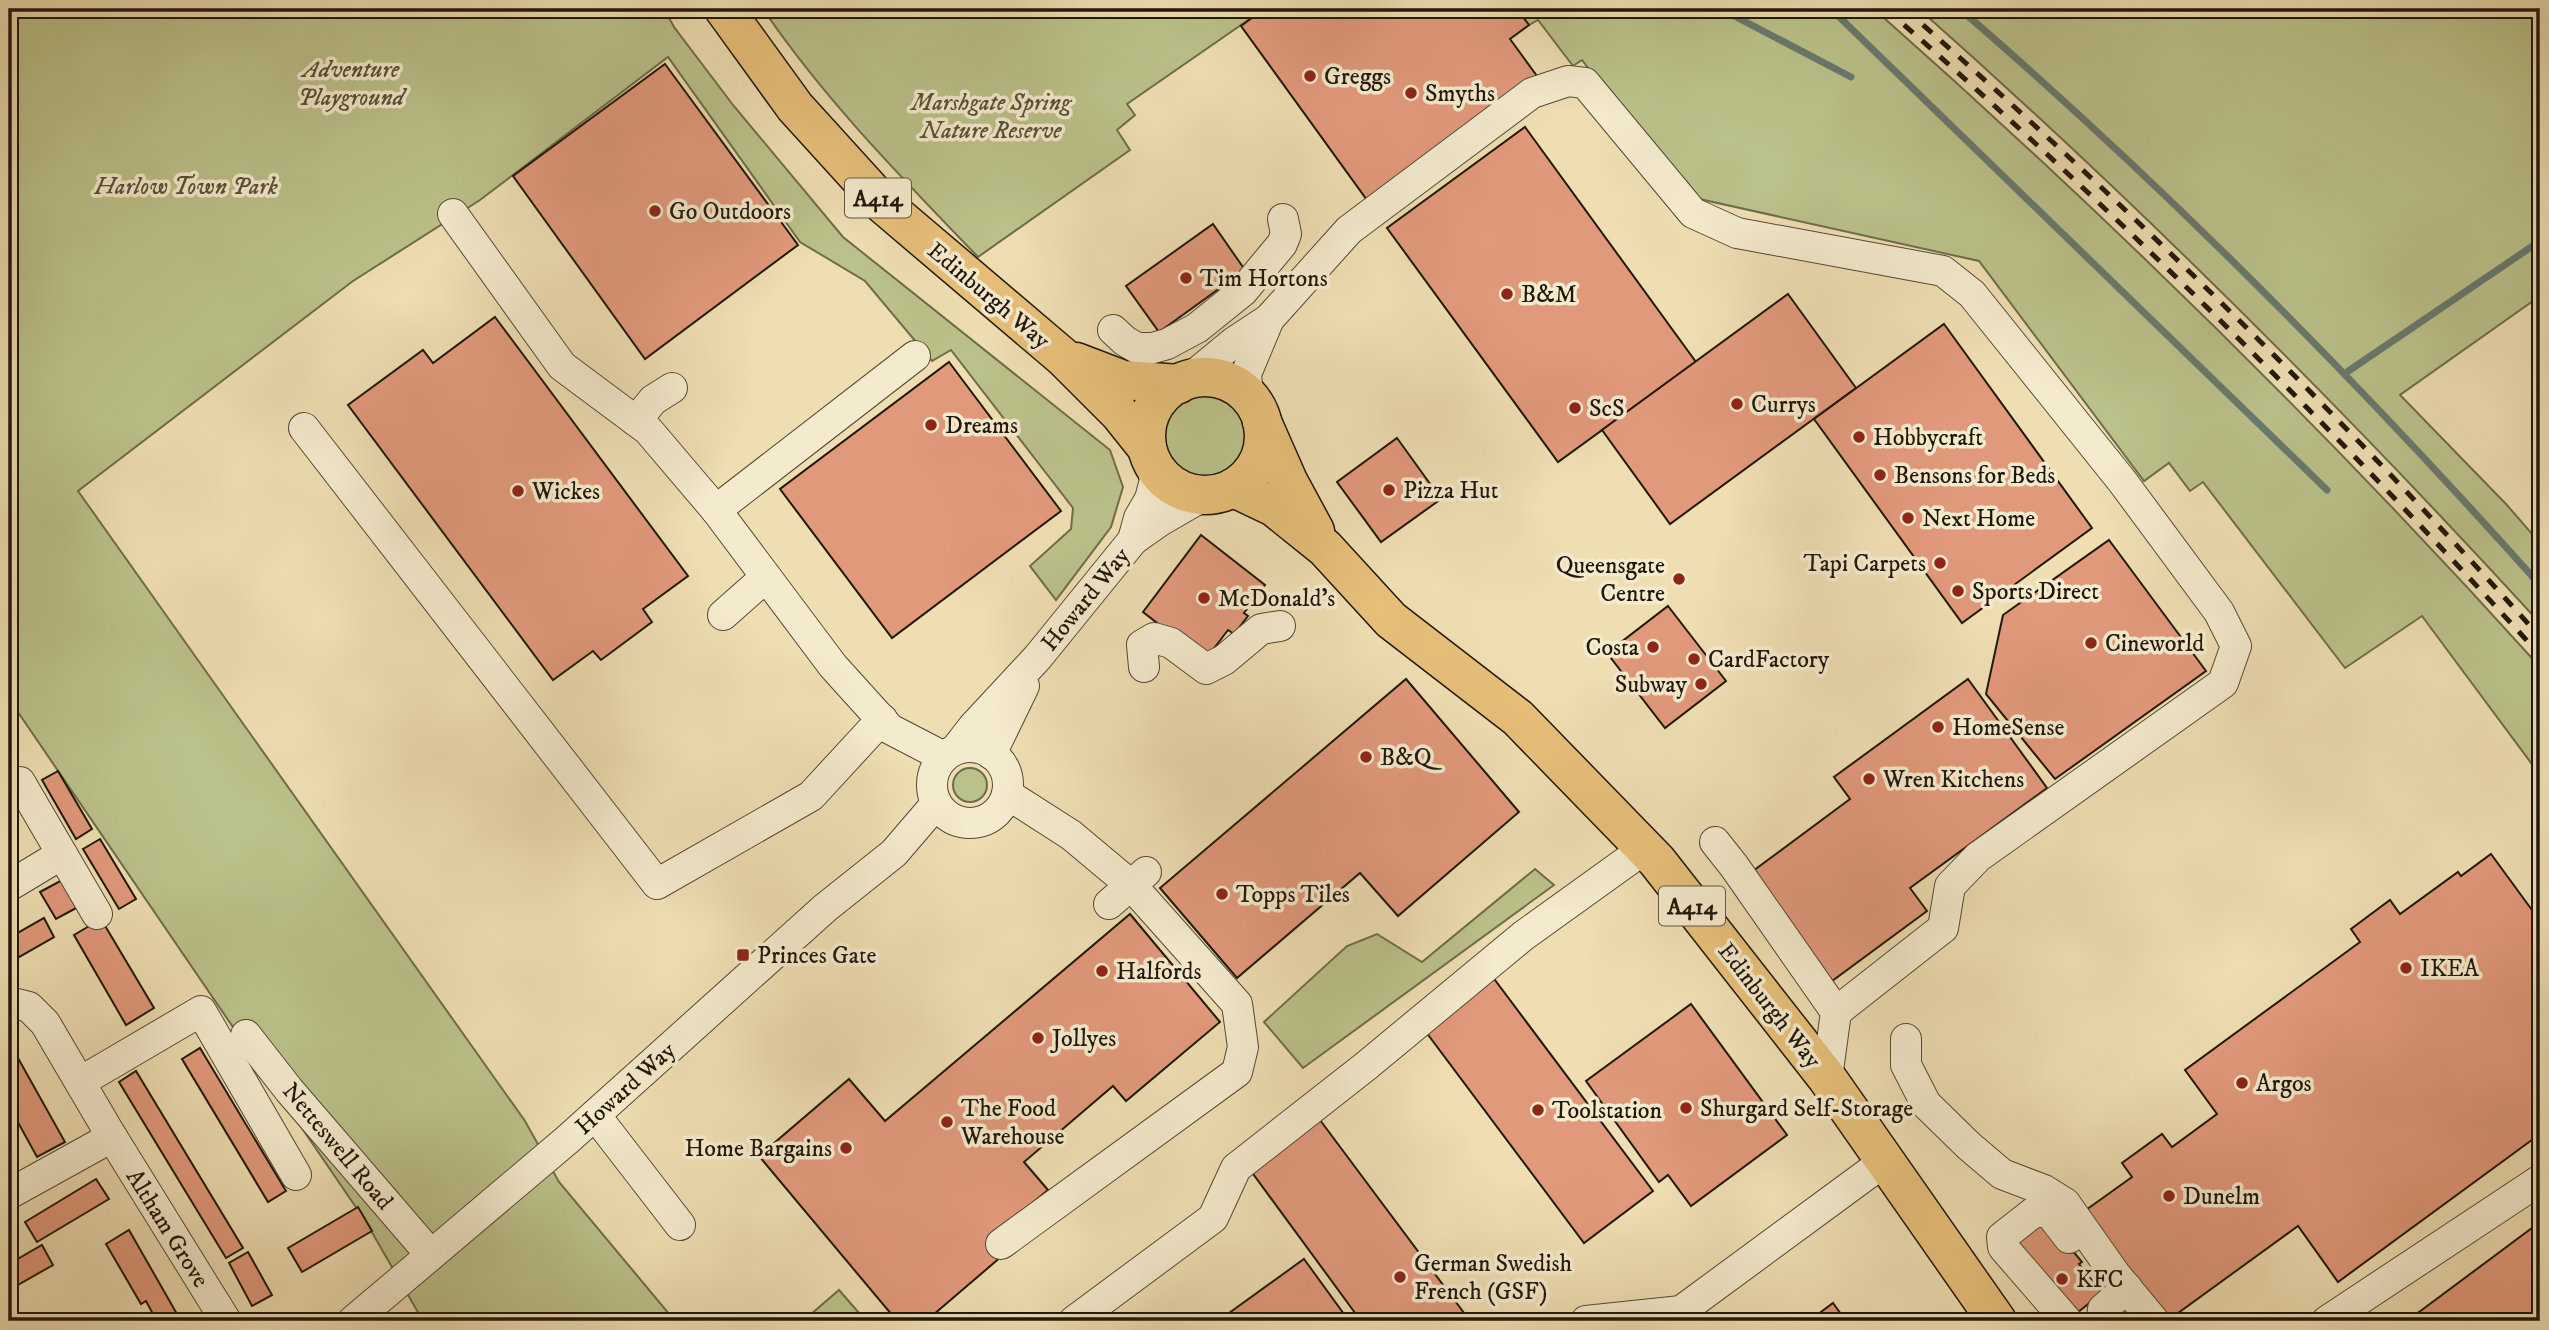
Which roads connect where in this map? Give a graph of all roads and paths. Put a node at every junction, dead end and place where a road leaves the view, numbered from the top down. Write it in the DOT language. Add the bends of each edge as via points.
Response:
graph roads {
  1 [pos="724,9"];
  2 [pos="453,214"];
  3 [pos="1283,219"];
  4 [pos="1269,319"];
  5 [pos="1114,330"];
  6 [pos="915,356"];
  7 [pos="1064,358"];
  8 [pos="1183,382"];
  9 [pos="672,388"];
  10 [pos="1255,409"];
  11 [pos="636,421"];
  12 [pos="304,428"];
  13 [pos="1149,454"];
  14 [pos="1219,492"];
  15 [pos="716,510"];
  16 [pos="1133,540"];
  17 [pos="1325,548"];
  18 [pos="766,577"];
  19 [pos="723,615"];
  20 [pos="1280,626"];
  21 [pos="1038,657"];
  22 [pos="1144,667"];
  23 [pos="882,719"];
  24 [pos="950,753"];
  25 [pos="992,754"];
  26 [pos="20,782"];
  27 [pos="1007,794"];
  28 [pos="948,813"];
  29 [pos="1715,842"];
  30 [pos="1644,849"];
  31 [pos="62,854"];
  32 [pos="9,886"];
  33 [pos="97,914"];
  34 [pos="9,1002"];
  35 [pos="1836,1012"];
  36 [pos="1906,1039"];
  37 [pos="245,1049"];
  38 [pos="1827,1078"];
  39 [pos="80,1082"];
  40 [pos="595,1115"];
  41 [pos="112,1137"];
  42 [pos="1885,1161"];
  43 [pos="296,1175"];
  44 [pos="2540,1180"];
  45 [pos="9,1194"];
  46 [pos="680,1225"];
  47 [pos="1001,1244"];
  48 [pos="432,1255"];
  49 [pos="2115,1302"];
  50 [pos="224,1321"];
  51 [pos="353,1321"];
  52 [pos="1074,1321"];
  53 [pos="1586,1321"];
  54 [pos="1997,1321"];
  55 [pos="2067,1321"];
  56 [pos="2154,1321"];
  57 [pos="2327,1321"];
  1 -- 7 [label="highway, Edinburgh Way / A414" via="795,107 884,205"];
  2 -- 11 [label="street" via="562,366"];
  3 -- 5 [label="street" via="1286,234 1282,244 1243,291 1198,328 1153,348 1137,348"];
  4 -- 8 [label="street"];
  4 -- 10 [label="street" via="1246,374"];
  4 -- 35 [label="street" via="1349,230 1532,93 1567,81 1585,83 1693,214 1737,233 1943,271 1972,294 2122,481 2219,612 2236,646 2223,683 1978,857 1950,886 1942,928"];
  6 -- 15 [label="street"];
  7 -- 8 [label="highway, Edinburgh Way / A414" via="1123,380"];
  7 -- 13 [label="highway, Edinburgh Way / A414" via="1119,413"];
  8 -- 10 [label="highway" via="1220,380 1238,388"];
  8 -- 13 [label="highway" via="1162,396 1150,414"];
  9 -- 11 [label="street"];
  10 -- 14 [label="highway" via="1262,449 1255,467"];
  10 -- 17 [label="highway, Edinburgh Way / A414" via="1287,481"];
  11 -- 15 [label="street"];
  12 -- 23 [label="street" via="657,884 811,796"];
  13 -- 14 [label="highway" via="1164,480 1174,486 1194,495"];
  13 -- 16 [label="street" via="1155,480"];
  14 -- 16 [label="street"];
  14 -- 17 [label="highway, Edinburgh Way / A414" via="1274,507"];
  15 -- 18 [label="street"];
  16 -- 21 [label="street, Howard Way"];
  17 -- 30 [label="highway, Edinburgh Way / A414" via="1391,620 1518,718"];
  18 -- 19 [label="street"];
  18 -- 23 [label="street" via="825,658"];
  20 -- 22 [label="street" via="1261,628 1224,660 1206,669 1171,643 1154,638 1142,645"];
  21 -- 24 [label="street, Howard Way"];
  21 -- 25 [label="street, Howard Way"];
  23 -- 24 [label="street" via="890,729"];
  24 -- 25 [label="street" via="968,747"];
  24 -- 28 [label="street" via="936,767 932,779 932,792"];
  25 -- 27 [label="street" via="1006,772"];
  26 -- 31 [label="street"];
  27 -- 28 [label="street" via="1002,806 983,821 971,823"];
  27 -- 47 [label="street" via="1071,835 1129,888 1237,1004 1243,1047 1237,1072"];
  28 -- 40 [label="street, Howard Way" via="825,908"];
  29 -- 35 [label="street"];
  30 -- 38 [label="highway, Edinburgh Way / A414"];
  30 -- 52 [label="street" via="1523,936 1237,1168 1213,1218"];
  31 -- 32 [label="street"];
  31 -- 33 [label="street"];
  34 -- 39 [label="street, Altham Grove" via="29,1007 45,1023"];
  35 -- 38 [label="street"];
  36 -- 49 [label="street" via="1906,1065 1926,1104 2002,1174 2065,1203"];
  37 -- 39 [label="street" via="201,1011"];
  37 -- 43 [label="street"];
  37 -- 48 [label="street, Netteswell Road" via="289,1090"];
  38 -- 42 [label="highway, Edinburgh Way / A414"];
  39 -- 41 [label="street, Altham Grove"];
  40 -- 46 [label="street"];
  40 -- 48 [label="street, Howard Way"];
  41 -- 45 [label="street"];
  41 -- 50 [label="street, Altham Grove"];
  42 -- 53 [label="street" via="1681,1311"];
  42 -- 54 [label="highway, Edinburgh Way / A414"];
  44 -- 57 [label="street"];
  48 -- 51 [label="street, Howard Way"];
  49 -- 55 [label="street" via="2049,1212 2034,1212 2002,1237 2003,1247"];
  49 -- 56 [label="street"];
}
